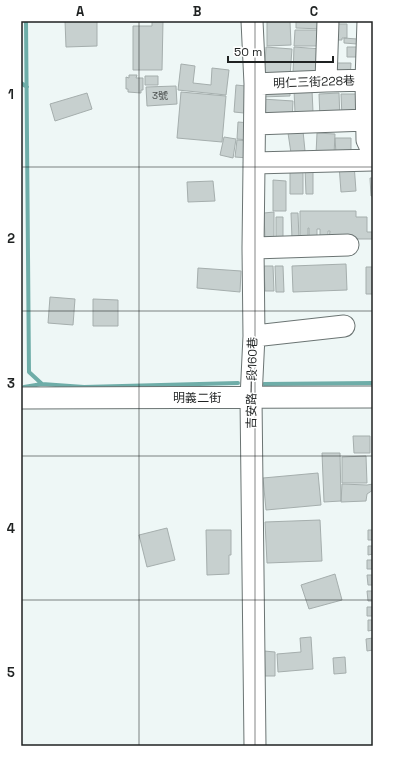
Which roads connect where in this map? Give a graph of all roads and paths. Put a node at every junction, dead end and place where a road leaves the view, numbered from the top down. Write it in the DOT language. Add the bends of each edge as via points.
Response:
graph roads {
  1 [pos="252,21"];
  2 [pos="328,21"];
  3 [pos="368,21"];
  4 [pos="326,80"];
  5 [pos="370,80"];
  6 [pos="255,84"];
  7 [pos="367,120"];
  8 [pos="255,124"];
  9 [pos="373,153"];
  10 [pos="373,160"];
  11 [pos="254,162"];
  12 [pos="348,245"];
  13 [pos="253,248"];
  14 [pos="344,326"];
  15 [pos="254,336"];
  16 [pos="373,397"];
  17 [pos="21,398"];
  18 [pos="251,398"];
  19 [pos="255,746"];
  1 -- 6 [label="street, 吉安路一段160巷"];
  2 -- 4 [label="street"];
  3 -- 5 [label="street"];
  4 -- 5 [label="street, 明仁三街228巷"];
  4 -- 6 [label="street, 明仁三街228巷"];
  5 -- 7 [label="street"];
  6 -- 8 [label="street, 吉安路一段160巷"];
  7 -- 8 [label="street"];
  7 -- 9 [label="street" via="367,140"];
  8 -- 11 [label="street, 吉安路一段160巷"];
  10 -- 11 [label="street"];
  11 -- 13 [label="street, 吉安路一段160巷"];
  12 -- 13 [label="street"];
  13 -- 15 [label="street, 吉安路一段160巷"];
  14 -- 15 [label="street"];
  15 -- 18 [label="street, 吉安路一段160巷"];
  16 -- 18 [label="street, 明義二街"];
  17 -- 18 [label="street, 明義二街"];
  18 -- 19 [label="street, 吉安路一段160巷"];
}
